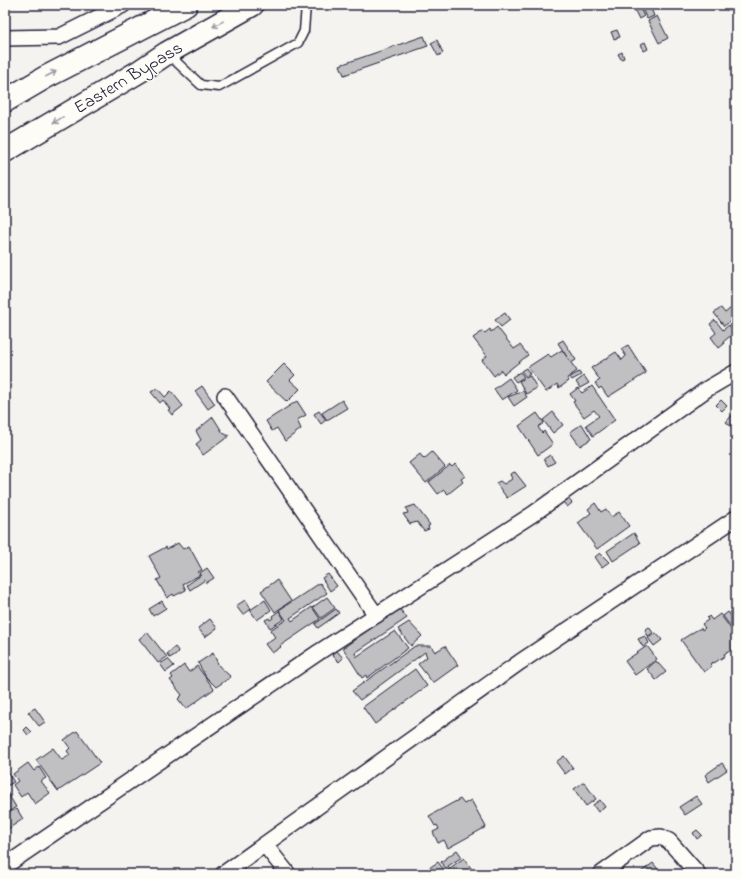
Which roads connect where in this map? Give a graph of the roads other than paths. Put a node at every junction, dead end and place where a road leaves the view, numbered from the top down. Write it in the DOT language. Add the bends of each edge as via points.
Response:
graph roads {
  1 [pos="123,5"];
  2 [pos="186,5"];
  3 [pos="252,5"];
  4 [pos="306,5"];
  5 [pos="5,38"];
  6 [pos="166,52"];
  7 [pos="5,101"];
  8 [pos="5,151"];
  9 [pos="736,372"];
  10 [pos="225,396"];
  11 [pos="736,518"];
  12 [pos="376,615"];
  13 [pos="265,845"];
  14 [pos="5,866"];
  15 [pos="5,871"];
  16 [pos="7,874"];
  17 [pos="223,874"];
  18 [pos="288,874"];
  19 [pos="601,874"];
  20 [pos="698,874"];
  1 -- 5 [label="street" via="59,37"];
  7 -- 2 [label="main road, Eastern Bypass, one-way"];
  3 -- 6 [label="main road, Eastern Bypass, one-way"];
  4 -- 6 [label="lane" via="304,31 298,42 219,87 201,86"];
  6 -- 8 [label="main road, Eastern Bypass, one-way" via="140,71"];
  9 -- 12 [label="street" via="707,389 533,514"];
  10 -- 12 [label="street"];
  11 -- 13 [label="street" via="520,662"];
  12 -- 14 [label="street"];
  13 -- 17 [label="street"];
  13 -- 18 [label="street"];
  15 -- 16 [label="street"];
  19 -- 20 [label="street" via="651,838 661,836 669,841"];
}
